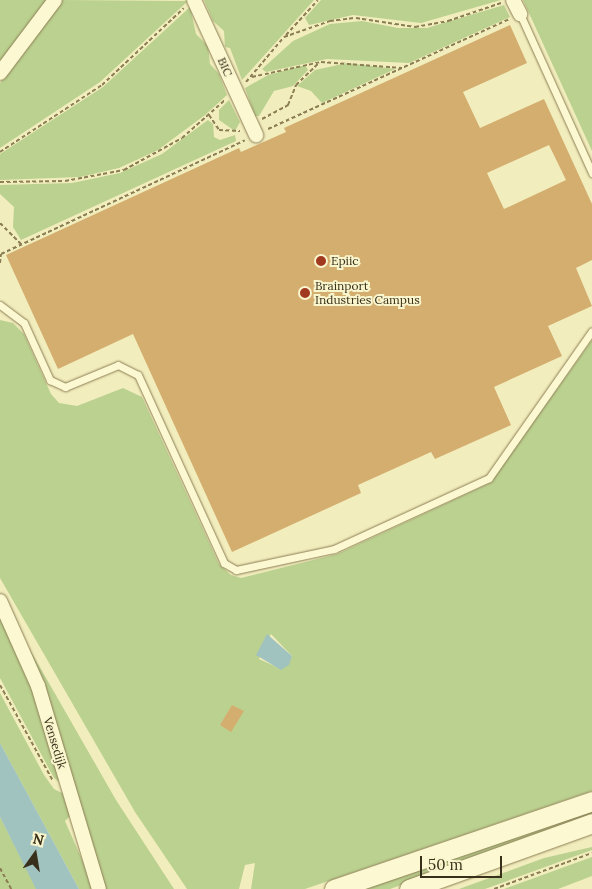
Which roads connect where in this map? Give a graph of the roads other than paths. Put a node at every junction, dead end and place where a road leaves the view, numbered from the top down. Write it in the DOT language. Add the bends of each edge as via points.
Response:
graph roads {
  1 [pos="54,0"];
  2 [pos="511,0"];
  3 [pos="192,2"];
  4 [pos="520,14"];
  5 [pos="0,73"];
  6 [pos="253,130"];
  7 [pos="592,173"];
  8 [pos="0,305"];
  9 [pos="592,331"];
  10 [pos="0,601"];
  11 [pos="592,801"];
  12 [pos="592,823"];
  13 [pos="99,889"];
  14 [pos="334,889"];
  15 [pos="409,889"];
  1 -- 5 [label="street"];
  2 -- 4 [label="street"];
  3 -- 6 [label="street, BIC"];
  4 -- 7 [label="lane"];
  8 -- 9 [label="lane" via="24,323 50,380 65,387 118,365 138,375 224,564 236,570 334,549 489,478"];
  10 -- 13 [label="street, Vensedijk" via="38,686"];
  11 -- 14 [label="main road"];
  12 -- 15 [label="main road"];
}
